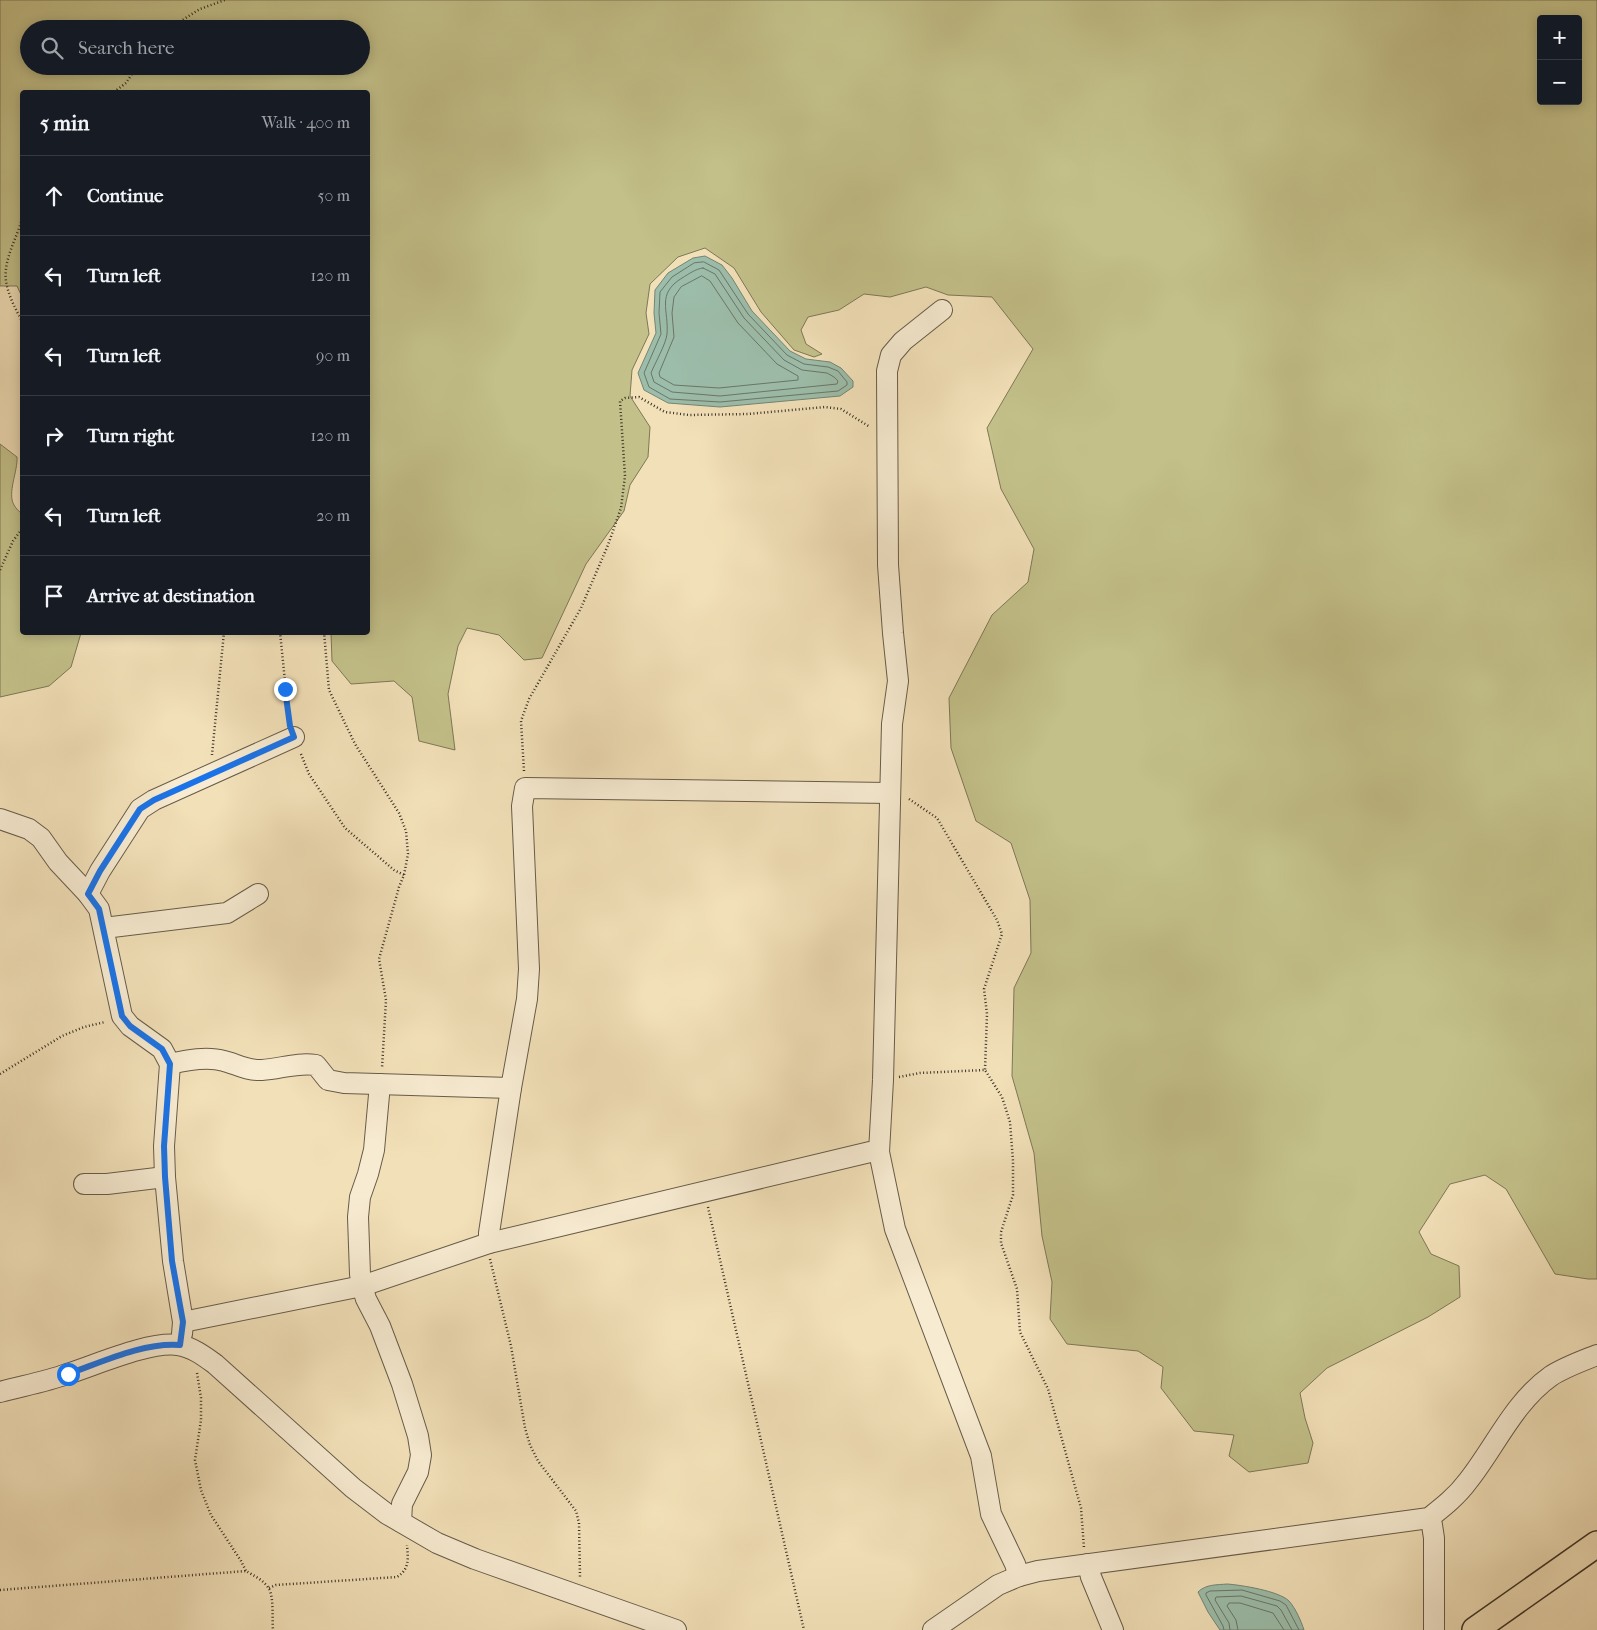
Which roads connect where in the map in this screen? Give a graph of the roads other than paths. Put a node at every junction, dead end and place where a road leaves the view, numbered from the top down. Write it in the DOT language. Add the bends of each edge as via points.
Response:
graph roads {
  1 [pos="942,310"];
  2 [pos="294,737"];
  3 [pos="890,793"];
  4 [pos="0,819"];
  5 [pos="88,894"];
  6 [pos="258,894"];
  7 [pos="104,928"];
  8 [pos="170,1064"];
  9 [pos="380,1084"];
  10 [pos="511,1088"];
  11 [pos="879,1152"];
  12 [pos="165,1177"];
  13 [pos="84,1184"];
  14 [pos="489,1243"];
  15 [pos="362,1286"];
  16 [pos="183,1322"];
  17 [pos="188,1348"];
  18 [pos="1597,1356"];
  19 [pos="0,1392"];
  20 [pos="1429,1518"];
  21 [pos="401,1522"];
  22 [pos="1597,1544"];
  23 [pos="1088,1564"];
  24 [pos="1019,1576"];
  25 [pos="676,1630"];
  26 [pos="933,1630"];
  27 [pos="1112,1630"];
  28 [pos="1434,1630"];
  29 [pos="1475,1630"];
  1 -- 3 [label="street" via="903,341 891,355 887,371 888,565 898,680 892,724"];
  2 -- 5 [label="street" via="140,809"];
  3 -- 10 [label="street" via="525,788 522,806 529,969 527,999"];
  3 -- 11 [label="street"];
  4 -- 5 [label="street" via="42,838 58,862"];
  5 -- 7 [label="street" via="99,909"];
  6 -- 7 [label="street" via="227,913"];
  7 -- 8 [label="street" via="122,1016 130,1026 162,1049"];
  8 -- 9 [label="street" via="211,1058 261,1070 306,1063 316,1065 328,1080"];
  8 -- 12 [label="street"];
  9 -- 10 [label="street"];
  9 -- 15 [label="street" via="374,1150 360,1197 358,1216"];
  10 -- 14 [label="street"];
  11 -- 14 [label="street"];
  11 -- 24 [label="street" via="895,1229 981,1456 991,1514"];
  12 -- 13 [label="street"];
  12 -- 16 [label="street" via="172,1261"];
  14 -- 15 [label="street"];
  15 -- 16 [label="street"];
  15 -- 21 [label="street" via="384,1334 418,1436 421,1455 418,1472 402,1504"];
  16 -- 17 [label="street"];
  17 -- 19 [label="street" via="166,1344 44,1382"];
  17 -- 21 [label="street" via="215,1364 353,1488"];
  18 -- 20 [label="street" via="1552,1375 1538,1387 1510,1419 1467,1483"];
  20 -- 23 [label="street"];
  20 -- 28 [label="street" via="1434,1538"];
  21 -- 25 [label="street" via="437,1543 475,1559"];
  22 -- 29 [label="main road"];
  23 -- 24 [label="street"];
  23 -- 27 [label="street"];
  24 -- 26 [label="street" via="998,1585"];
}
